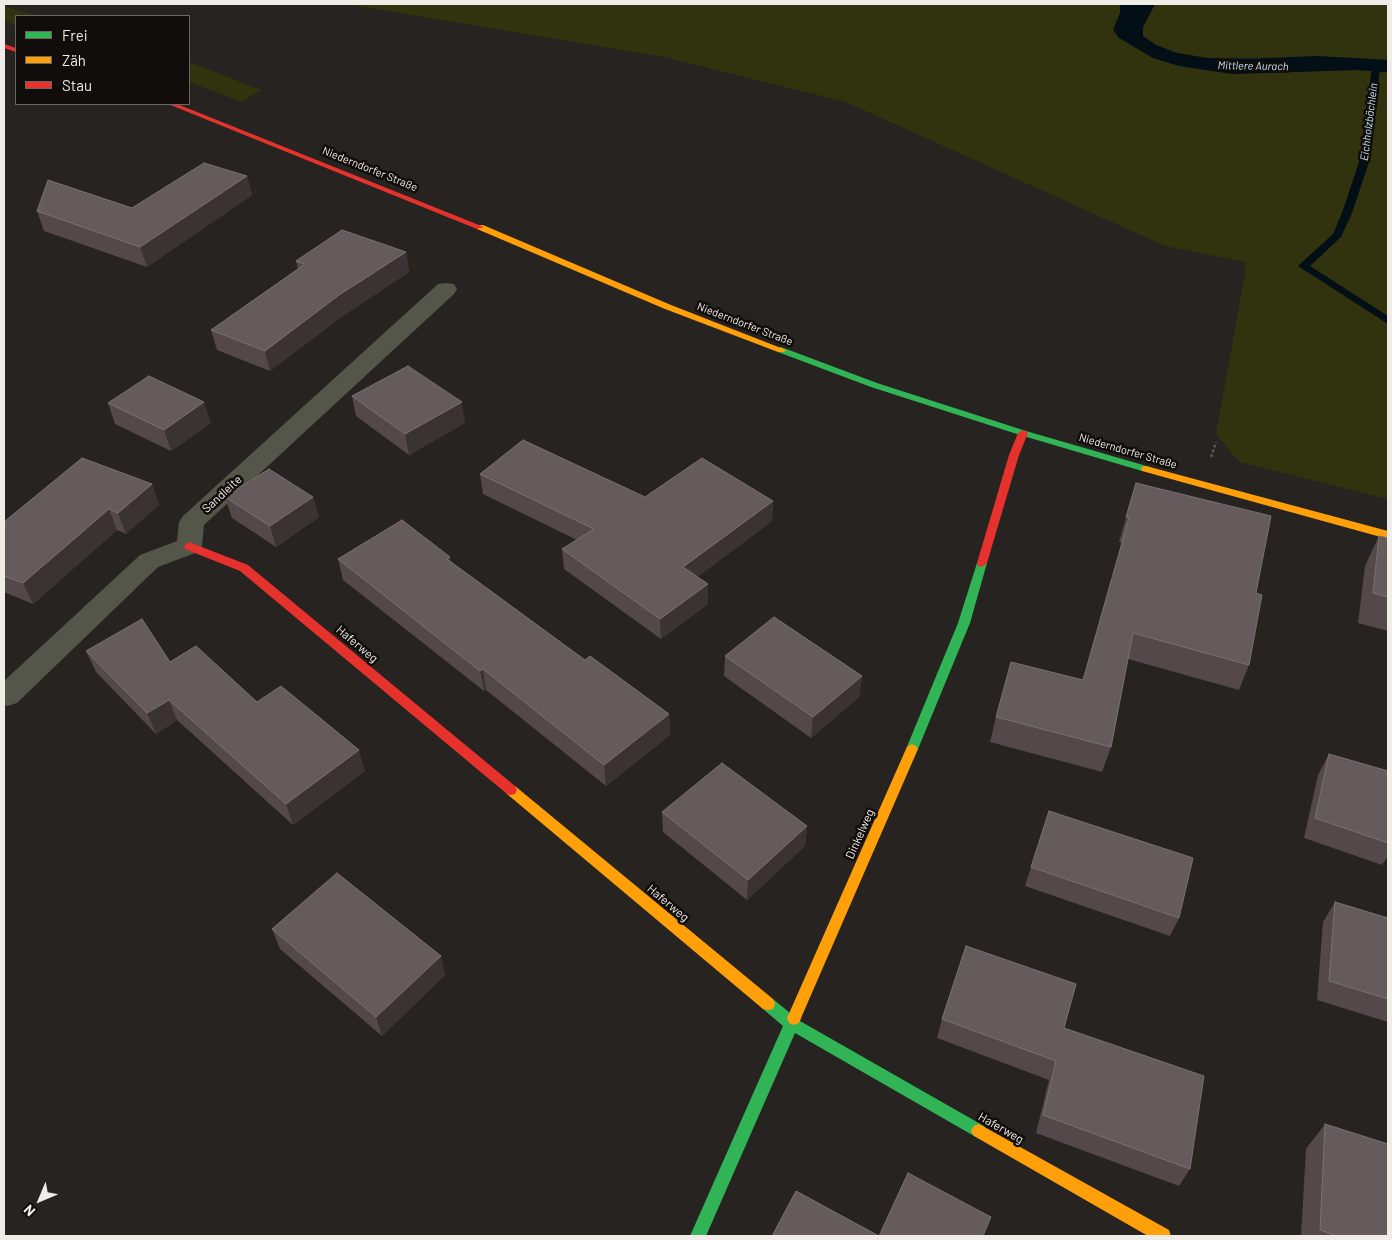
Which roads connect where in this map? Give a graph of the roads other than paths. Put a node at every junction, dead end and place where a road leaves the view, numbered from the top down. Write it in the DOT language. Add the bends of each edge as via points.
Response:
graph roads {
  1 [pos="174,105"];
  2 [pos="446,289"];
  3 [pos="1023,433"];
  4 [pos="1388,535"];
  5 [pos="189,546"];
  6 [pos="7,695"];
  7 [pos="792,1024"];
  8 [pos="698,1236"];
  9 [pos="1162,1236"];
  1 -- 3 [label="street, Niederndorfer Straße" via="483,228 763,345"];
  2 -- 5 [label="street, Sandleite" via="192,522"];
  3 -- 4 [label="street, Niederndorfer Straße"];
  3 -- 7 [label="street, Dinkelweg" via="964,623"];
  5 -- 6 [label="street" via="149,560"];
  5 -- 7 [label="street, Haferweg" via="244,568"];
  7 -- 8 [label="street, Dinkelweg"];
  7 -- 9 [label="street, Haferweg"];
}
